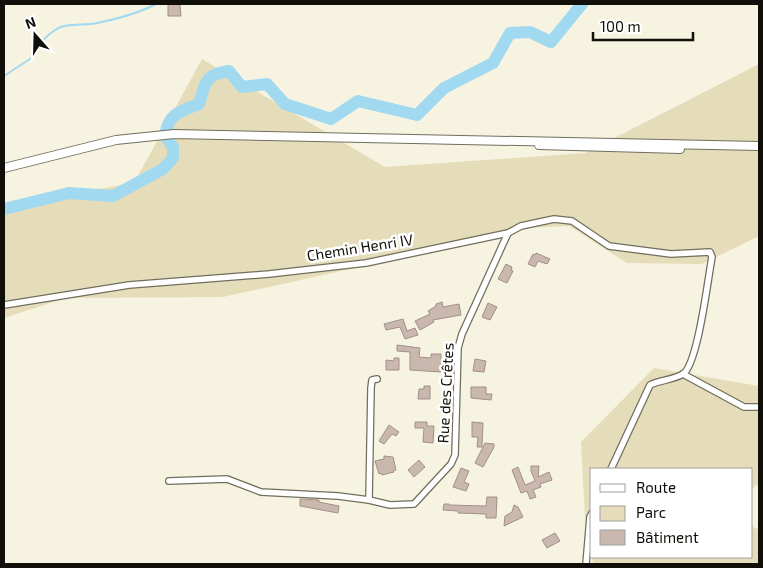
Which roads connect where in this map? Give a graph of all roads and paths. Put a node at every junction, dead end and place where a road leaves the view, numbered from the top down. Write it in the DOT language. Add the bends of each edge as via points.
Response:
graph roads {
  1 [pos="515,142"];
  2 [pos="759,146"];
  3 [pos="759,151"];
  4 [pos="26,162"];
  5 [pos="4,164"];
  6 [pos="4,168"];
  7 [pos="508,232"];
  8 [pos="4,305"];
  9 [pos="684,374"];
  10 [pos="377,379"];
  11 [pos="759,407"];
  12 [pos="612,468"];
  13 [pos="169,481"];
  14 [pos="369,500"];
  15 [pos="590,517"];
  16 [pos="586,564"];
  1 -- 2 [label="main road"];
  1 -- 3 [label="main road" via="549,146"];
  1 -- 4 [label="main road" via="158,134 116,140"];
  4 -- 5 [label="main road"];
  4 -- 6 [label="main road"];
  7 -- 8 [label="street, Chemin Henri IV" via="366,263 129,286"];
  7 -- 9 [label="street, Chemin Henri IV" via="554,219 572,221 615,247 671,254 710,252 712,257 694,355"];
  7 -- 14 [label="street, Rue des Crêtes" via="458,348 456,442 451,464 414,504 390,505"];
  9 -- 11 [label="street" via="744,407"];
  9 -- 12 [label="street" via="650,386"];
  10 -- 14 [label="street" via="372,380 371,388"];
  13 -- 14 [label="street, Rue des Crêtes" via="227,479 260,492"];
  15 -- 16 [label="street"];
}
